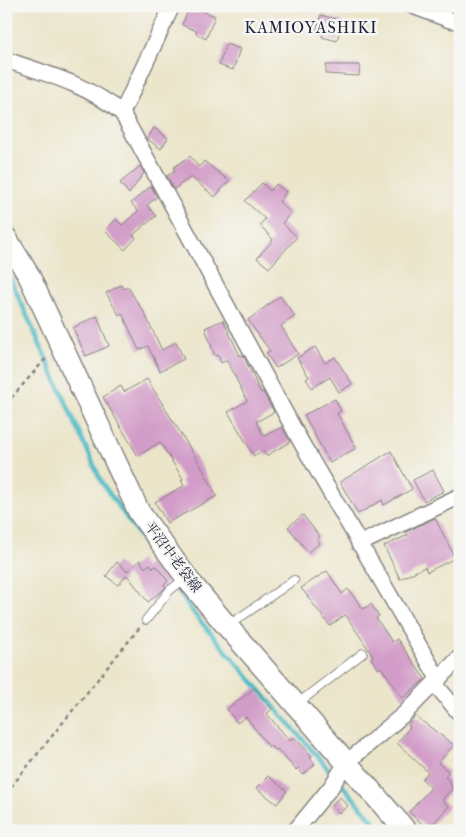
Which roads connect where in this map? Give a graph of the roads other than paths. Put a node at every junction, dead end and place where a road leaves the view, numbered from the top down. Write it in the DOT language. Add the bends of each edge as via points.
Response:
graph roads {
  1 [pos="172,6"];
  2 [pos="413,6"];
  3 [pos="460,21"];
  4 [pos="6,60"];
  5 [pos="122,113"];
  6 [pos="6,238"];
  7 [pos="460,496"];
  8 [pos="359,544"];
  9 [pos="184,580"];
  10 [pos="294,580"];
  11 [pos="146,620"];
  12 [pos="227,626"];
  13 [pos="363,654"];
  14 [pos="460,656"];
  15 [pos="437,682"];
  16 [pos="295,705"];
  17 [pos="460,714"];
  18 [pos="346,763"];
  19 [pos="295,831"];
  20 [pos="406,831"];
  1 -- 5 [label="street"];
  2 -- 3 [label="street"];
  4 -- 5 [label="street" via="96,93"];
  5 -- 8 [label="street"];
  6 -- 9 [label="main road, 平沼中老袋線" via="29,276 139,512"];
  7 -- 8 [label="street"];
  8 -- 15 [label="street"];
  9 -- 11 [label="lane" via="170,590"];
  9 -- 12 [label="main road, 平沼中老袋線"];
  10 -- 12 [label="lane"];
  12 -- 16 [label="main road, 平沼中老袋線"];
  13 -- 16 [label="lane"];
  14 -- 15 [label="street"];
  15 -- 17 [label="street"];
  15 -- 18 [label="street"];
  16 -- 18 [label="main road, 平沼中老袋線"];
  18 -- 19 [label="street"];
  18 -- 20 [label="main road, 平沼中老袋線"];
}
